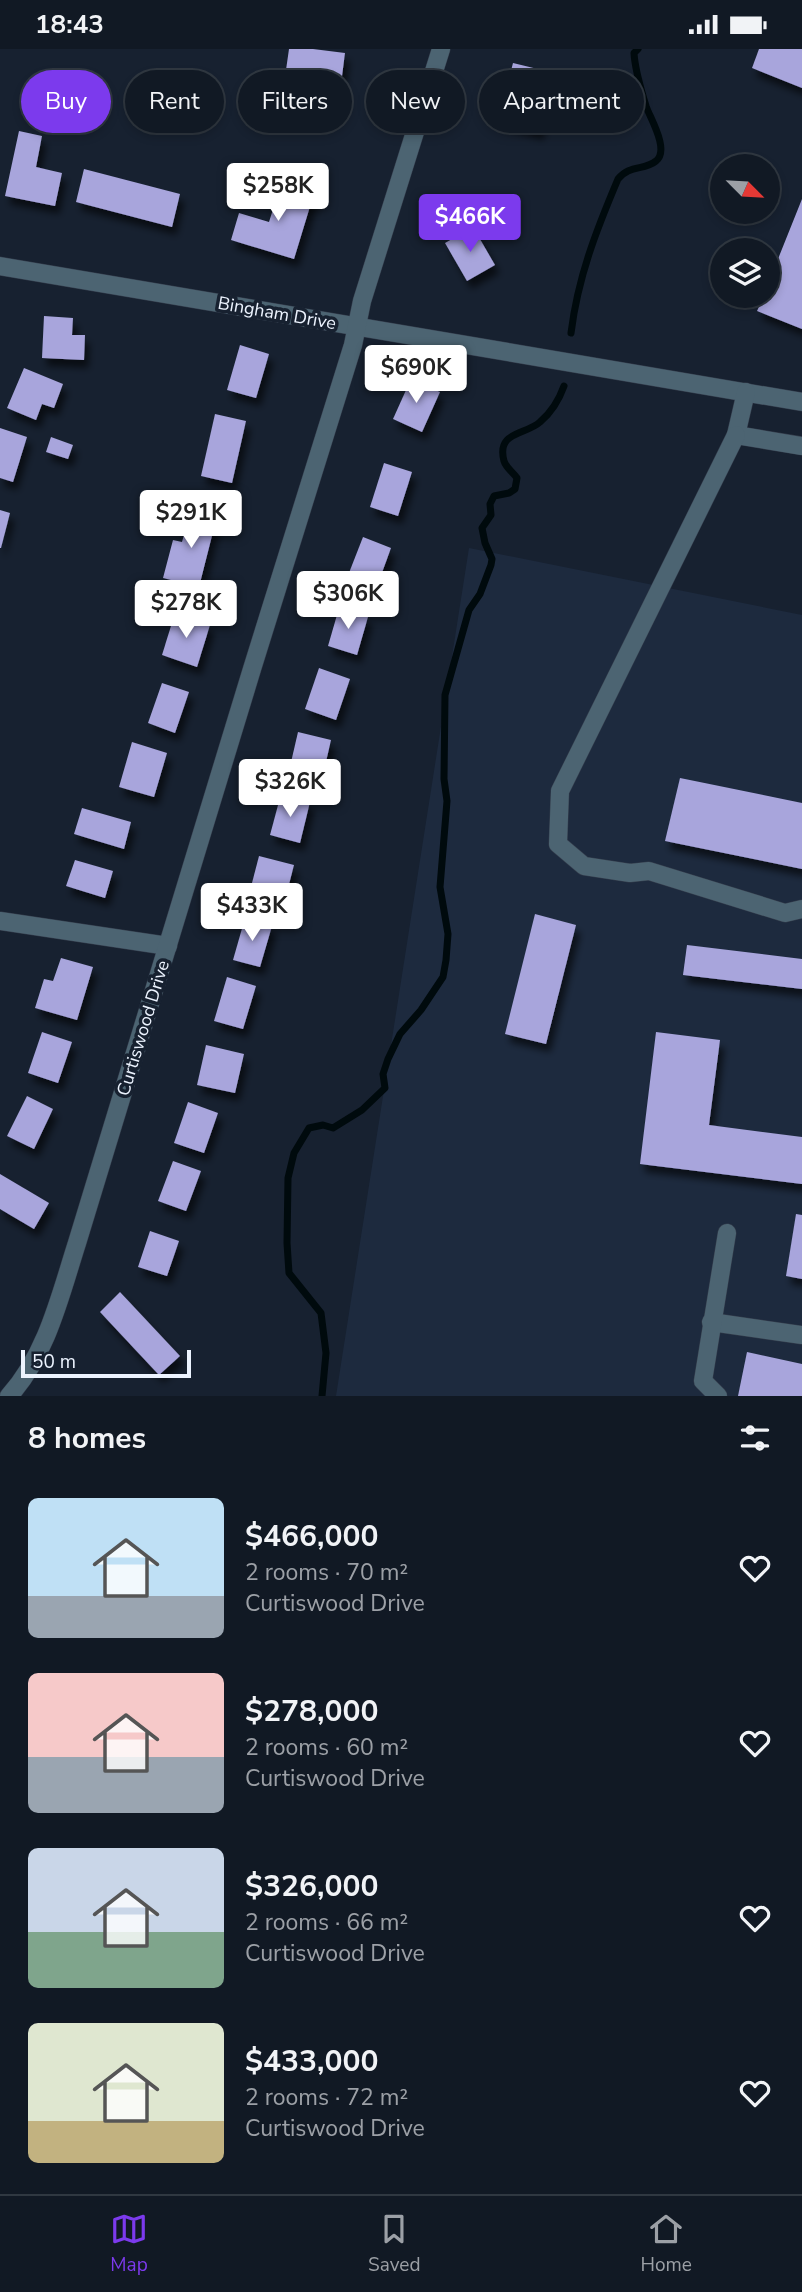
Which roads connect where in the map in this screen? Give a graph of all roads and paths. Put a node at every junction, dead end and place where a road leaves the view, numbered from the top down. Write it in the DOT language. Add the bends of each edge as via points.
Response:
graph roads {
  1 [pos="441,49"];
  2 [pos="0,266"];
  3 [pos="357,327"];
  4 [pos="747,393"];
  5 [pos="802,402"];
  6 [pos="736,435"];
  7 [pos="802,446"];
  8 [pos="802,909"];
  9 [pos="0,921"];
  10 [pos="169,946"];
  11 [pos="727,1233"];
  12 [pos="711,1322"];
  13 [pos="802,1335"];
  14 [pos="9,1396"];
  15 [pos="718,1396"];
  1 -- 3 [label="street, Curtiswood Drive"];
  2 -- 3 [label="street, Bingham Drive"];
  3 -- 4 [label="street, Bingham Drive"];
  3 -- 10 [label="street, Curtiswood Drive"];
  4 -- 5 [label="street, Bingham Drive"];
  4 -- 6 [label="street"];
  6 -- 7 [label="street"];
  6 -- 8 [label="street" via="560,791 558,844 584,866 649,871 785,913"];
  9 -- 10 [label="street"];
  10 -- 14 [label="street, Curtiswood Drive" via="46,1337 31,1368"];
  11 -- 12 [label="street"];
  12 -- 13 [label="street"];
  12 -- 15 [label="street" via="703,1381"];
}
